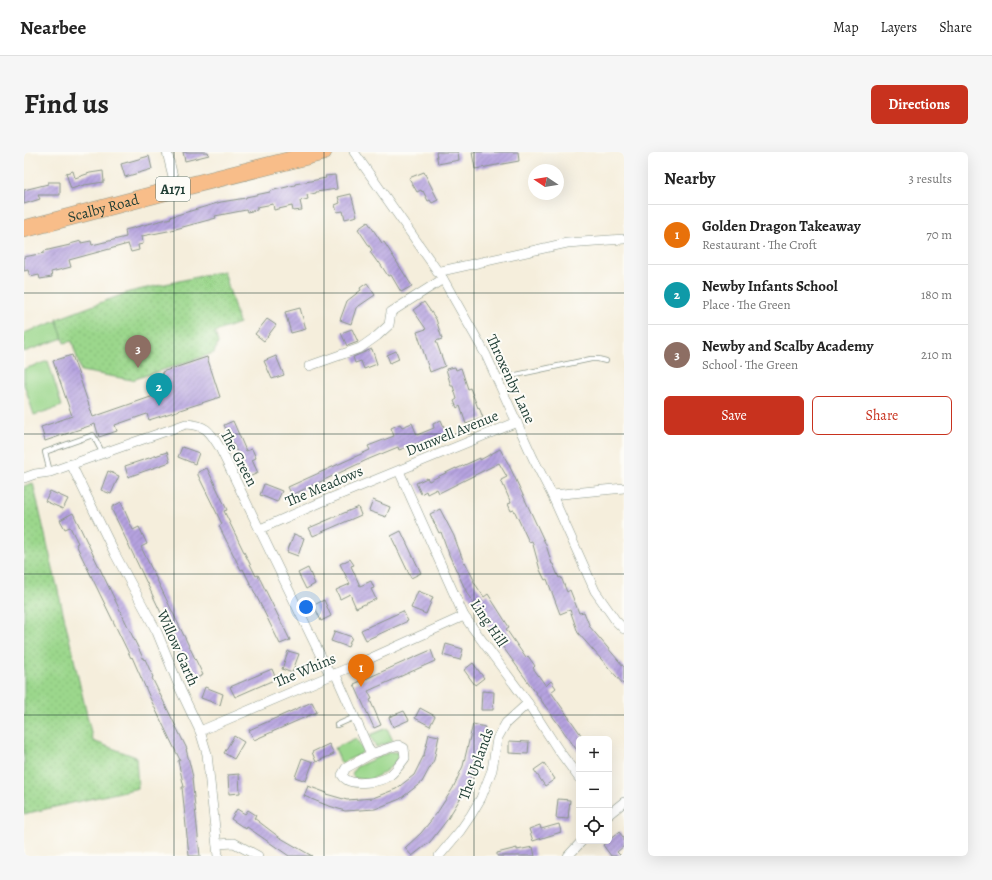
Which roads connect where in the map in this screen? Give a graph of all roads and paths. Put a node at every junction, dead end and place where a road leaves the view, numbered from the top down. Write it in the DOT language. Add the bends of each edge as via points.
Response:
graph roads {
  1 [pos="167,152"];
  2 [pos="323,152"];
  3 [pos="354,152"];
  4 [pos="176,188"];
  5 [pos="24,229"];
  6 [pos="624,238"];
  7 [pos="440,275"];
  8 [pos="606,361"];
  9 [pos="309,366"];
  10 [pos="497,379"];
  11 [pos="517,422"];
  12 [pos="102,452"];
  13 [pos="71,464"];
  14 [pos="399,471"];
  15 [pos="50,472"];
  16 [pos="24,478"];
  17 [pos="624,488"];
  18 [pos="552,495"];
  19 [pos="260,529"];
  20 [pos="464,616"];
  21 [pos="620,619"];
  22 [pos="624,629"];
  23 [pos="332,674"];
  24 [pos="528,703"];
  25 [pos="355,717"];
  26 [pos="337,725"];
  27 [pos="200,731"];
  28 [pos="371,754"];
  29 [pos="576,774"];
  30 [pos="624,802"];
  31 [pos="612,812"];
  32 [pos="217,844"];
  33 [pos="579,844"];
  34 [pos="218,856"];
  35 [pos="258,856"];
  36 [pos="439,856"];
  37 [pos="568,856"];
  1 -- 4 [label="street"];
  2 -- 4 [label="highway, Scalby Road / A171"];
  3 -- 7 [label="street, Throxenby Lane"];
  4 -- 5 [label="highway, Scalby Road / A171"];
  6 -- 7 [label="street" via="567,244"];
  7 -- 9 [label="street" via="391,312 389,325 360,348"];
  7 -- 10 [label="street, Throxenby Lane"];
  8 -- 10 [label="lane" via="591,359"];
  10 -- 11 [label="street, Throxenby Lane"];
  11 -- 14 [label="street, Dunwell Avenue"];
  11 -- 18 [label="street, Throxenby Lane"];
  12 -- 13 [label="street, The Green"];
  12 -- 15 [label="lane" via="93,435 46,452"];
  12 -- 19 [label="street, The Green" via="186,424 198,424 209,431 220,448"];
  13 -- 15 [label="street, The Green"];
  13 -- 27 [label="street, Willow Garth" via="157,632"];
  14 -- 19 [label="street, The Meadows"];
  14 -- 20 [label="street, Ling Hill"];
  15 -- 16 [label="street, The Green"];
  17 -- 18 [label="street"];
  18 -- 21 [label="street, Throxenby Lane" via="595,592"];
  19 -- 23 [label="street, The Green"];
  20 -- 23 [label="street, The Whins"];
  20 -- 24 [label="street, Ling Hill"];
  21 -- 22 [label="street, Throxenby Lane"];
  23 -- 25 [label="street, The Green"];
  23 -- 27 [label="street, The Whins"];
  24 -- 29 [label="street, Ling Hill"];
  24 -- 36 [label="street, The Uplands" via="506,723 497,739 492,770 481,798 460,831"];
  25 -- 26 [label="lane"];
  25 -- 28 [label="street, The Green"];
  27 -- 32 [label="street, Willow Garth" via="207,754"];
  28 -- 28 [label="street" via="398,745 404,748 405,758 388,777 358,783 346,780 342,775 346,768"];
  30 -- 31 [label="street"];
  32 -- 34 [label="street, Willow Garth"];
  32 -- 35 [label="street" via="234,843"];
  33 -- 37 [label="street"];
}
